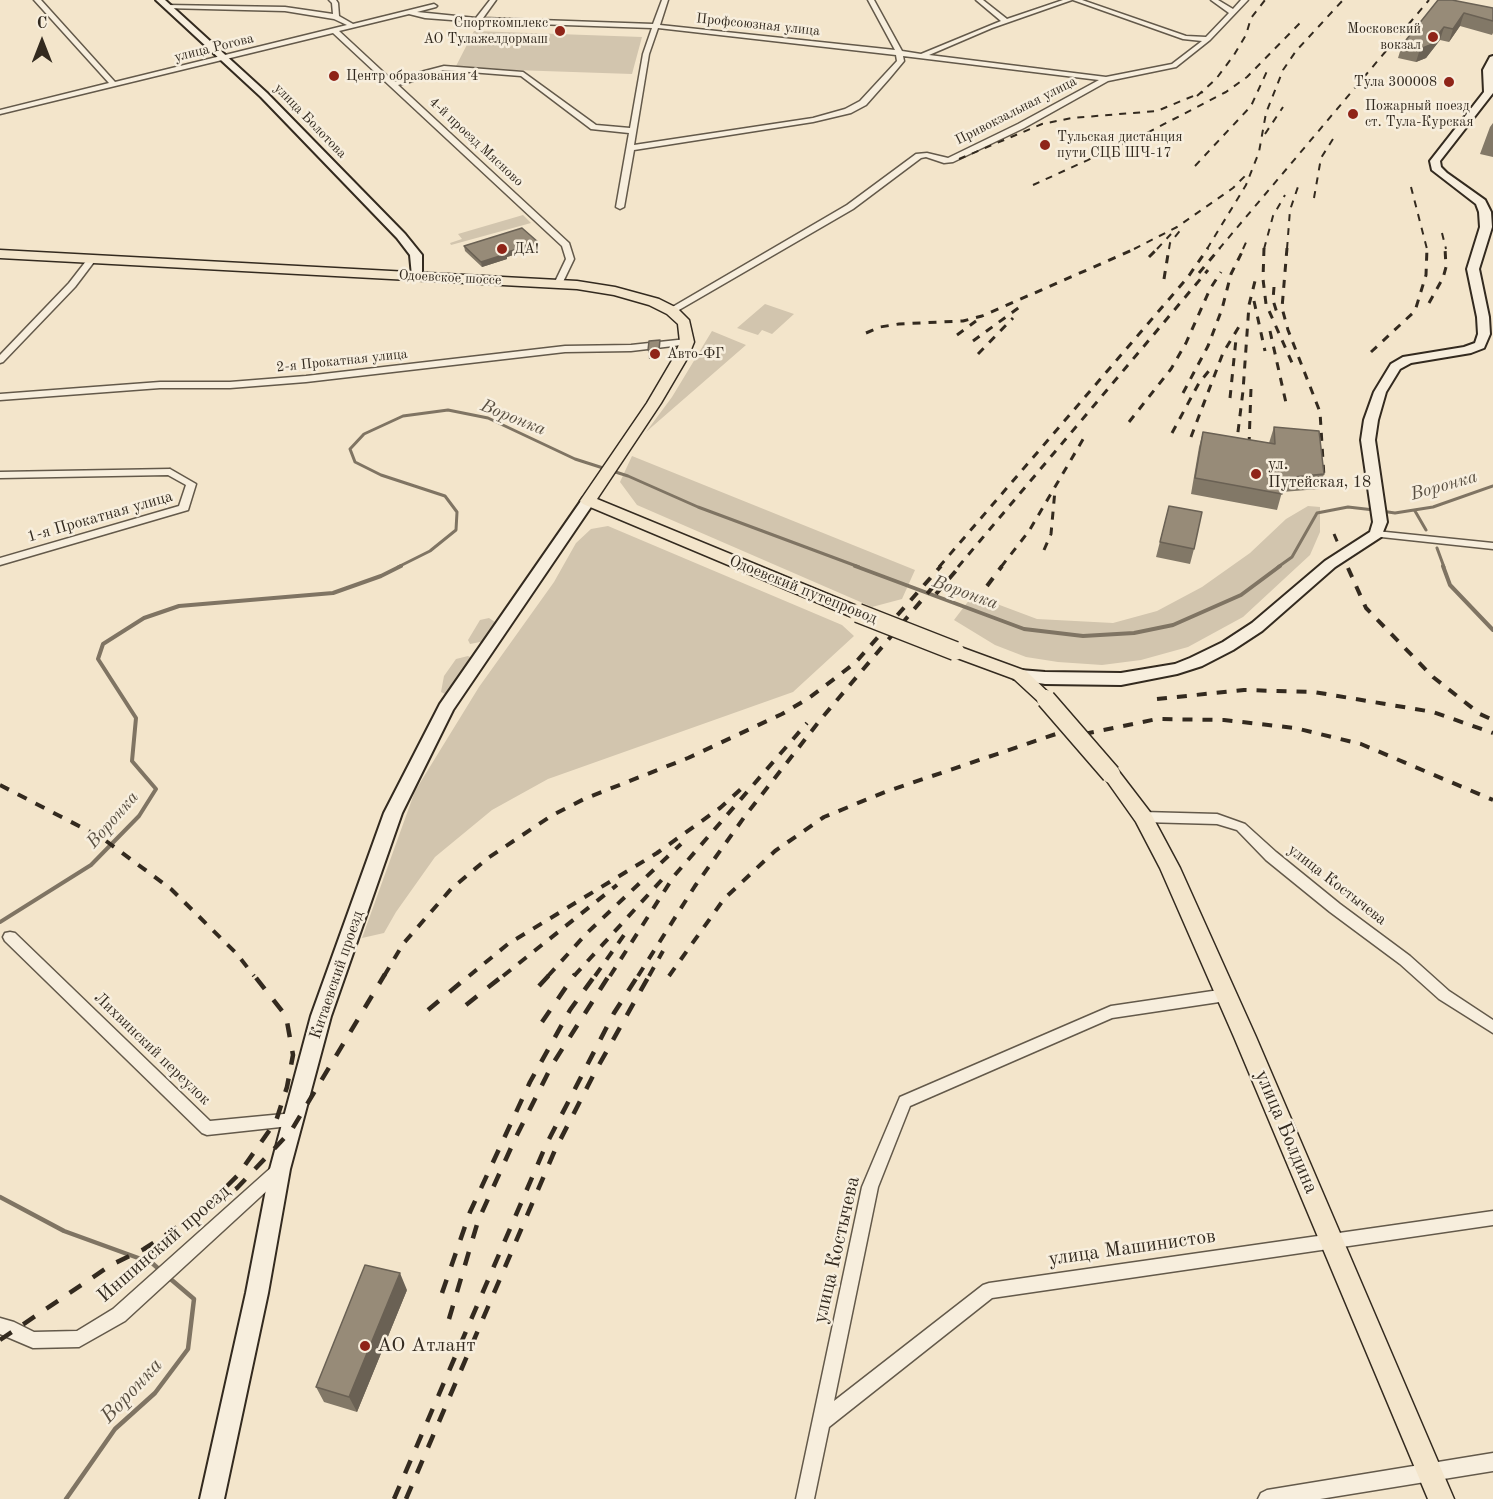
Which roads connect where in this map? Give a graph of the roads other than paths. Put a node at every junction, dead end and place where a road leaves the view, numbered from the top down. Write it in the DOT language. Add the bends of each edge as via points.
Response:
graph roads {
  1 [pos="37,0"];
  2 [pos="332,0"];
  3 [pos="493,0"];
  4 [pos="665,0"];
  5 [pos="871,0"];
  6 [pos="979,0"];
  7 [pos="1069,0"];
  8 [pos="1076,0"];
  9 [pos="1214,0"];
  10 [pos="1245,0"];
  11 [pos="164,3"];
  12 [pos="434,6"];
  13 [pos="408,12"];
  14 [pos="1233,12"];
  15 [pos="336,17"];
  16 [pos="478,20"];
  17 [pos="1006,22"];
  18 [pos="350,24"];
  19 [pos="654,26"];
  20 [pos="335,31"];
  21 [pos="1208,39"];
  22 [pos="899,53"];
  23 [pos="922,56"];
  24 [pos="222,58"];
  25 [pos="1493,59"];
  26 [pos="1491,76"];
  27 [pos="1106,79"];
  28 [pos="394,84"];
  29 [pos="114,85"];
  30 [pos="1491,92"];
  31 [pos="0,112"];
  32 [pos="633,131"];
  33 [pos="630,148"];
  34 [pos="620,207"];
  35 [pos="0,254"];
  36 [pos="93,258"];
  37 [pos="418,276"];
  38 [pos="558,284"];
  39 [pos="672,311"];
  40 [pos="687,342"];
  41 [pos="0,360"];
  42 [pos="0,397"];
  43 [pos="0,475"];
  44 [pos="588,501"];
  45 [pos="1378,528"];
  46 [pos="1493,546"];
  47 [pos="0,562"];
  48 [pos="1020,675"];
  49 [pos="1143,817"];
  50 [pos="10,937"];
  51 [pos="1226,995"];
  52 [pos="1493,1027"];
  53 [pos="294,1120"];
  54 [pos="280,1169"];
  55 [pos="1493,1218"];
  56 [pos="1332,1240"];
  57 [pos="0,1326"];
  58 [pos="821,1422"];
  59 [pos="1493,1462"];
  60 [pos="1429,1471"];
  61 [pos="212,1499"];
  62 [pos="805,1499"];
  63 [pos="1267,1499"];
  64 [pos="1441,1499"];
  1 -- 29 [label="street"];
  2 -- 15 [label="street"];
  3 -- 16 [label="street"];
  4 -- 19 [label="street"];
  5 -- 22 [label="street"];
  6 -- 17 [label="street"];
  7 -- 17 [label="street"];
  8 -- 21 [label="street" via="1185,38"];
  9 -- 14 [label="street"];
  10 -- 14 [label="street, Привокзальная улица"];
  11 -- 15 [label="street" via="285,9"];
  11 -- 24 [label="street, улица Болотова"];
  12 -- 13 [label="street, улица Рогова"];
  13 -- 16 [label="street, Профсоюзная улица"];
  13 -- 18 [label="street, улица Рогова"];
  14 -- 21 [label="street, Привокзальная улица"];
  15 -- 18 [label="street"];
  16 -- 19 [label="street, Профсоюзная улица"];
  17 -- 23 [label="street"];
  18 -- 20 [label="street, улица Рогова"];
  19 -- 22 [label="street, Профсоюзная улица"];
  19 -- 32 [label="street"];
  20 -- 24 [label="street, улица Рогова"];
  20 -- 28 [label="street, 4-й проезд Мясново"];
  21 -- 27 [label="street, Привокзальная улица" via="1174,66"];
  22 -- 23 [label="street, Профсоюзная улица"];
  22 -- 33 [label="street" via="901,61 887,78 848,111 813,120"];
  23 -- 27 [label="street, Профсоюзная улица"];
  24 -- 29 [label="street, улица Рогова"];
  24 -- 37 [label="street, улица Болотова" via="264,95 401,236 416,255"];
  25 -- 26 [label="street" via="1488,67"];
  26 -- 30 [label="street"];
  27 -- 39 [label="street, Привокзальная улица" via="950,160 919,156 850,207"];
  28 -- 32 [label="street" via="444,68 523,74 594,127"];
  28 -- 38 [label="street, 4-й проезд Мясново" via="566,245 570,259"];
  29 -- 31 [label="street, улица Рогова"];
  30 -- 45 [label="street" via="1435,161 1443,176 1481,202 1485,212 1486,227 1473,269 1482,342 1476,347 1407,360 1388,376 1377,398 1368,440 1378,500"];
  32 -- 33 [label="street"];
  33 -- 34 [label="street"];
  35 -- 36 [label="main road, Одоевское шоссе"];
  36 -- 37 [label="main road, Одоевское шоссе"];
  36 -- 41 [label="street"];
  37 -- 38 [label="main road, Одоевское шоссе"];
  38 -- 39 [label="main road, Одоевское шоссе" via="615,291"];
  39 -- 40 [label="main road" via="684,323"];
  40 -- 42 [label="street, 2-я Прокатная улица" via="554,350 295,380"];
  40 -- 44 [label="main road" via="654,403"];
  43 -- 47 [label="street, 1-я Прокатная улица" via="170,472 191,484 184,508"];
  44 -- 48 [label="main road, Одоевский путепровод, bridge" via="858,613"];
  44 -- 53 [label="street, Китаевский проезд" via="446,708 393,813 321,1016"];
  45 -- 46 [label="street"];
  45 -- 48 [label="street" via="1257,627 1204,659 1176,669 1121,679"];
  48 -- 49 [label="main road, улица Болдина, bridge" via="1111,774"];
  49 -- 51 [label="main road, улица Болдина"];
  49 -- 52 [label="street, улица Костычева" via="1217,819 1241,827 1271,856 1444,995"];
  50 -- 53 [label="street, Лихвинский переулок" via="207,1128"];
  51 -- 56 [label="main road, улица Болдина"];
  51 -- 58 [label="street, улица Костычева" via="1111,1012 905,1102 870,1187"];
  53 -- 54 [label="street, Китаевский проезд"];
  54 -- 57 [label="street, Иншинский проезд" via="119,1315 79,1339 33,1340"];
  54 -- 61 [label="street, Китаевский проезд"];
  55 -- 56 [label="street, улица Машинистов"];
  56 -- 58 [label="street, улица Машинистов" via="989,1291"];
  56 -- 60 [label="main road, улица Болдина"];
  58 -- 62 [label="street, улица Костычева"];
  59 -- 60 [label="street"];
  60 -- 63 [label="street"];
  60 -- 64 [label="main road, улица Болдина"];
}
